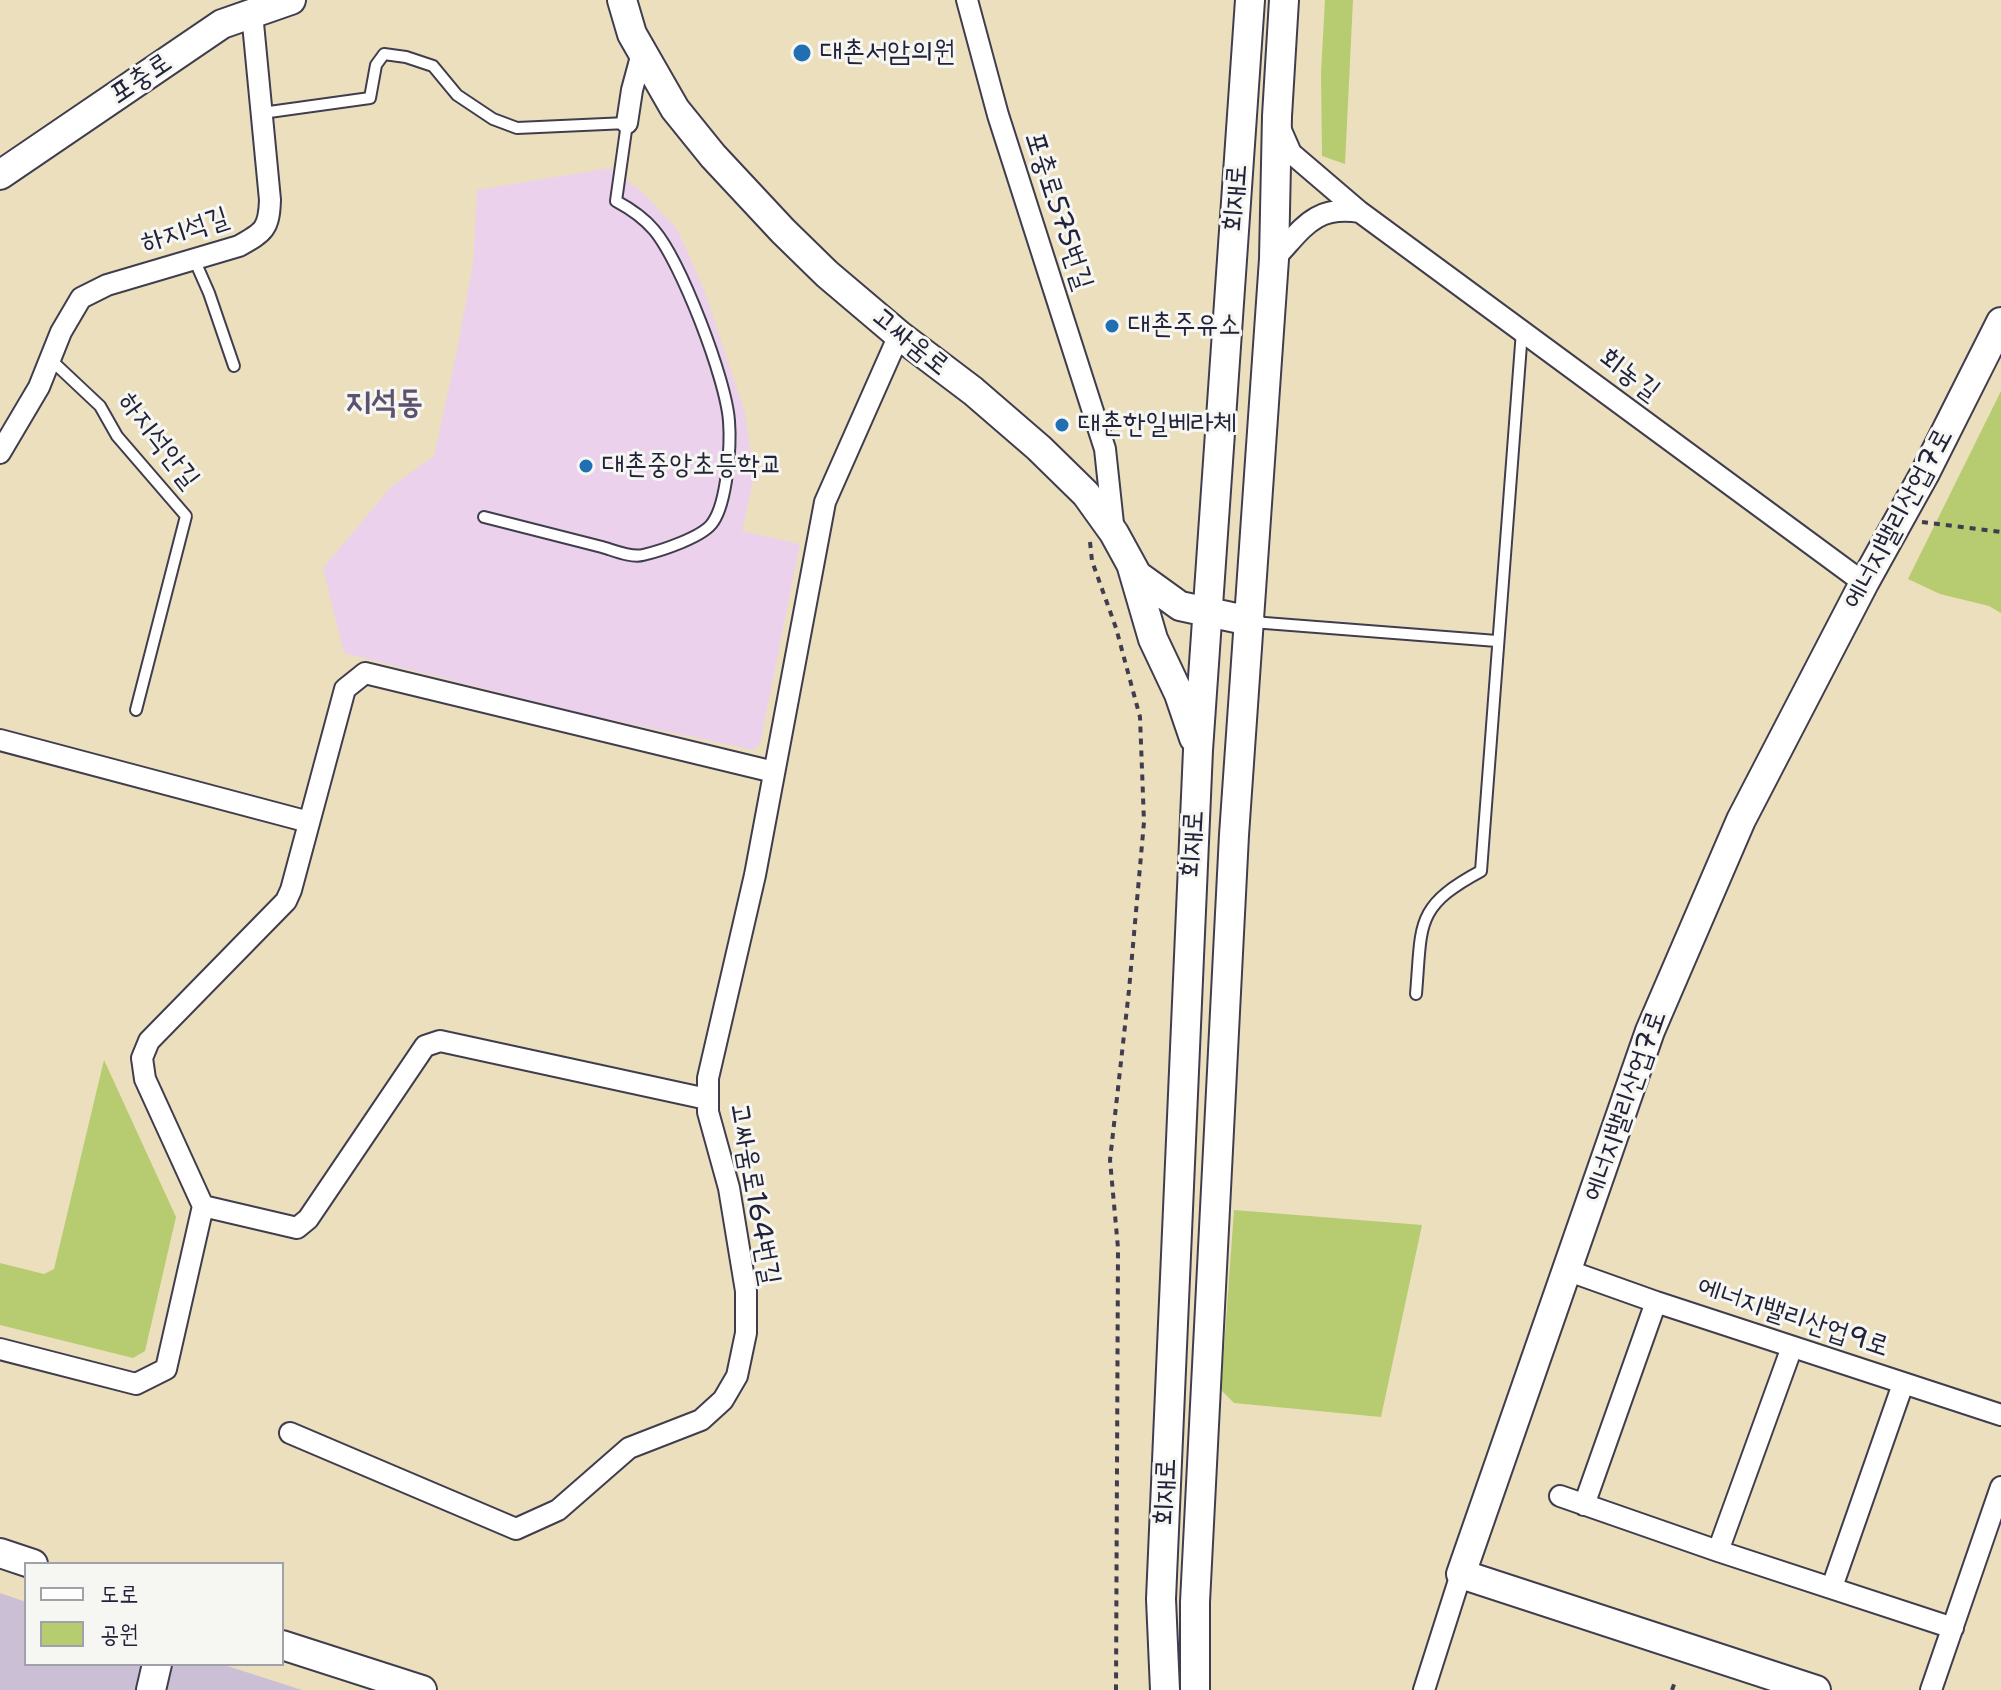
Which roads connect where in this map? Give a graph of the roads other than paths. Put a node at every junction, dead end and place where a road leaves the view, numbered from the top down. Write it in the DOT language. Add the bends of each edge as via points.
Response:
graph roads {
  1 [pos="291,0"];
  2 [pos="622,0"];
  3 [pos="967,0"];
  4 [pos="1250,0"];
  5 [pos="1284,0"];
  6 [pos="252,13"];
  7 [pos="642,53"];
  8 [pos="262,113"];
  9 [pos="1277,116"];
  10 [pos="627,123"];
  11 [pos="0,175"];
  12 [pos="1360,212"];
  13 [pos="194,259"];
  14 [pos="1274,259"];
  15 [pos="2001,322"];
  16 [pos="1522,331"];
  17 [pos="899,335"];
  18 [pos="50,359"];
  19 [pos="234,366"];
  20 [pos="0,453"];
  21 [pos="484,517"];
  22 [pos="1102,534"];
  23 [pos="1132,566"];
  24 [pos="1864,583"];
  25 [pos="1207,612"];
  26 [pos="1250,621"];
  27 [pos="1497,641"];
  28 [pos="136,710"];
  29 [pos="0,740"];
  30 [pos="1198,750"];
  31 [pos="774,772"];
  32 [pos="309,822"];
  33 [pos="1416,994"];
  34 [pos="707,1099"];
  35 [pos="203,1206"];
  36 [pos="1569,1271"];
  37 [pos="1656,1302"];
  38 [pos="1792,1347"];
  39 [pos="0,1349"];
  40 [pos="1903,1384"];
  41 [pos="2001,1415"];
  42 [pos="290,1433"];
  43 [pos="2001,1487"];
  44 [pos="1560,1496"];
  45 [pos="1584,1505"];
  46 [pos="1718,1551"];
  47 [pos="0,1553"];
  48 [pos="27,1562"];
  49 [pos="1461,1574"];
  50 [pos="1832,1587"];
  51 [pos="1953,1628"];
  52 [pos="284,1646"];
  53 [pos="157,1666"];
  54 [pos="151,1690"];
  55 [pos="422,1690"];
  56 [pos="1165,1690"];
  57 [pos="1195,1690"];
  58 [pos="1424,1690"];
  59 [pos="1816,1690"];
  60 [pos="1931,1690"];
  1 -- 6 [label="main road, 포충로"];
  2 -- 7 [label="main road, 고싸움로"];
  3 -- 22 [label="street, 포충로575번길" via="998,115 1105,449"];
  4 -- 25 [label="main road, 회재로"];
  5 -- 9 [label="main road, 회재로"];
  6 -- 8 [label="street, 하지석길"];
  6 -- 11 [label="main road, 포충로" via="222,24"];
  7 -- 10 [label="street"];
  7 -- 17 [label="main road, 고싸움로" via="675,109 713,156 805,252"];
  8 -- 10 [label="lane" via="370,98 378,59 395,54 433,66 457,95 506,126"];
  8 -- 13 [label="street, 하지석길" via="270,200 267,227 239,246"];
  9 -- 12 [label="street, 회농길" via="1291,153"];
  9 -- 14 [label="main road, 회재로"];
  10 -- 21 [label="lane" via="616,201 638,212 669,254 723,391 729,434 718,515 699,535 640,556"];
  12 -- 14 [label="street" via="1336,209 1317,216"];
  12 -- 16 [label="street, 회농길"];
  13 -- 18 [label="street, 하지석길" via="81,298"];
  13 -- 19 [label="lane"];
  14 -- 26 [label="main road, 회재로"];
  15 -- 24 [label="main road, 에너지밸리산업7로"];
  16 -- 24 [label="street, 회농길"];
  16 -- 27 [label="lane"];
  17 -- 22 [label="main road, 고싸움로" via="973,391 1086,494"];
  17 -- 31 [label="street, 고싸움로164번길" via="825,502"];
  18 -- 20 [label="street, 하지석길"];
  18 -- 28 [label="lane, 하지석안길" via="100,406 117,436 186,516"];
  22 -- 23 [label="main road, 고싸움로"];
  23 -- 25 [label="main road, 고싸움로" via="1180,606"];
  23 -- 30 [label="main road" via="1153,639"];
  24 -- 36 [label="main road, 에너지밸리산업7로" via="1741,820 1650,1031"];
  25 -- 26 [label="main road, 고싸움로"];
  25 -- 30 [label="main road, 회재로"];
  26 -- 27 [label="lane"];
  26 -- 57 [label="main road, 회재로" via="1234,835 1195,1602"];
  27 -- 33 [label="lane" via="1481,871 1437,899 1424,920"];
  29 -- 32 [label="street"];
  30 -- 56 [label="main road, 회재로" via="1161,1599"];
  31 -- 32 [label="street" via="365,673 345,689"];
  31 -- 34 [label="street, 고싸움로164번길"];
  32 -- 35 [label="street" via="286,901 149,1041 142,1058 145,1079"];
  34 -- 35 [label="street" via="440,1041 425,1046 297,1228"];
  34 -- 42 [label="street, 고싸움로164번길" via="740,1251 746,1333 737,1376 723,1400 701,1420 629,1448 558,1510 516,1529"];
  35 -- 39 [label="street" via="166,1369 136,1384"];
  36 -- 37 [label="street, 에너지밸리산업9로"];
  36 -- 49 [label="main road, 에너지밸리산업7로"];
  37 -- 38 [label="street, 에너지밸리산업9로"];
  37 -- 45 [label="street"];
  38 -- 40 [label="street, 에너지밸리산업9로"];
  38 -- 46 [label="street"];
  40 -- 41 [label="street, 에너지밸리산업9로"];
  40 -- 50 [label="street"];
  43 -- 51 [label="street"];
  44 -- 45 [label="street"];
  45 -- 46 [label="street"];
  46 -- 50 [label="street"];
  47 -- 48 [label="main road"];
  49 -- 58 [label="street"];
  49 -- 59 [label="main road"];
  50 -- 51 [label="street"];
  51 -- 60 [label="street"];
  52 -- 55 [label="main road"];
  53 -- 54 [label="main road"];
}
